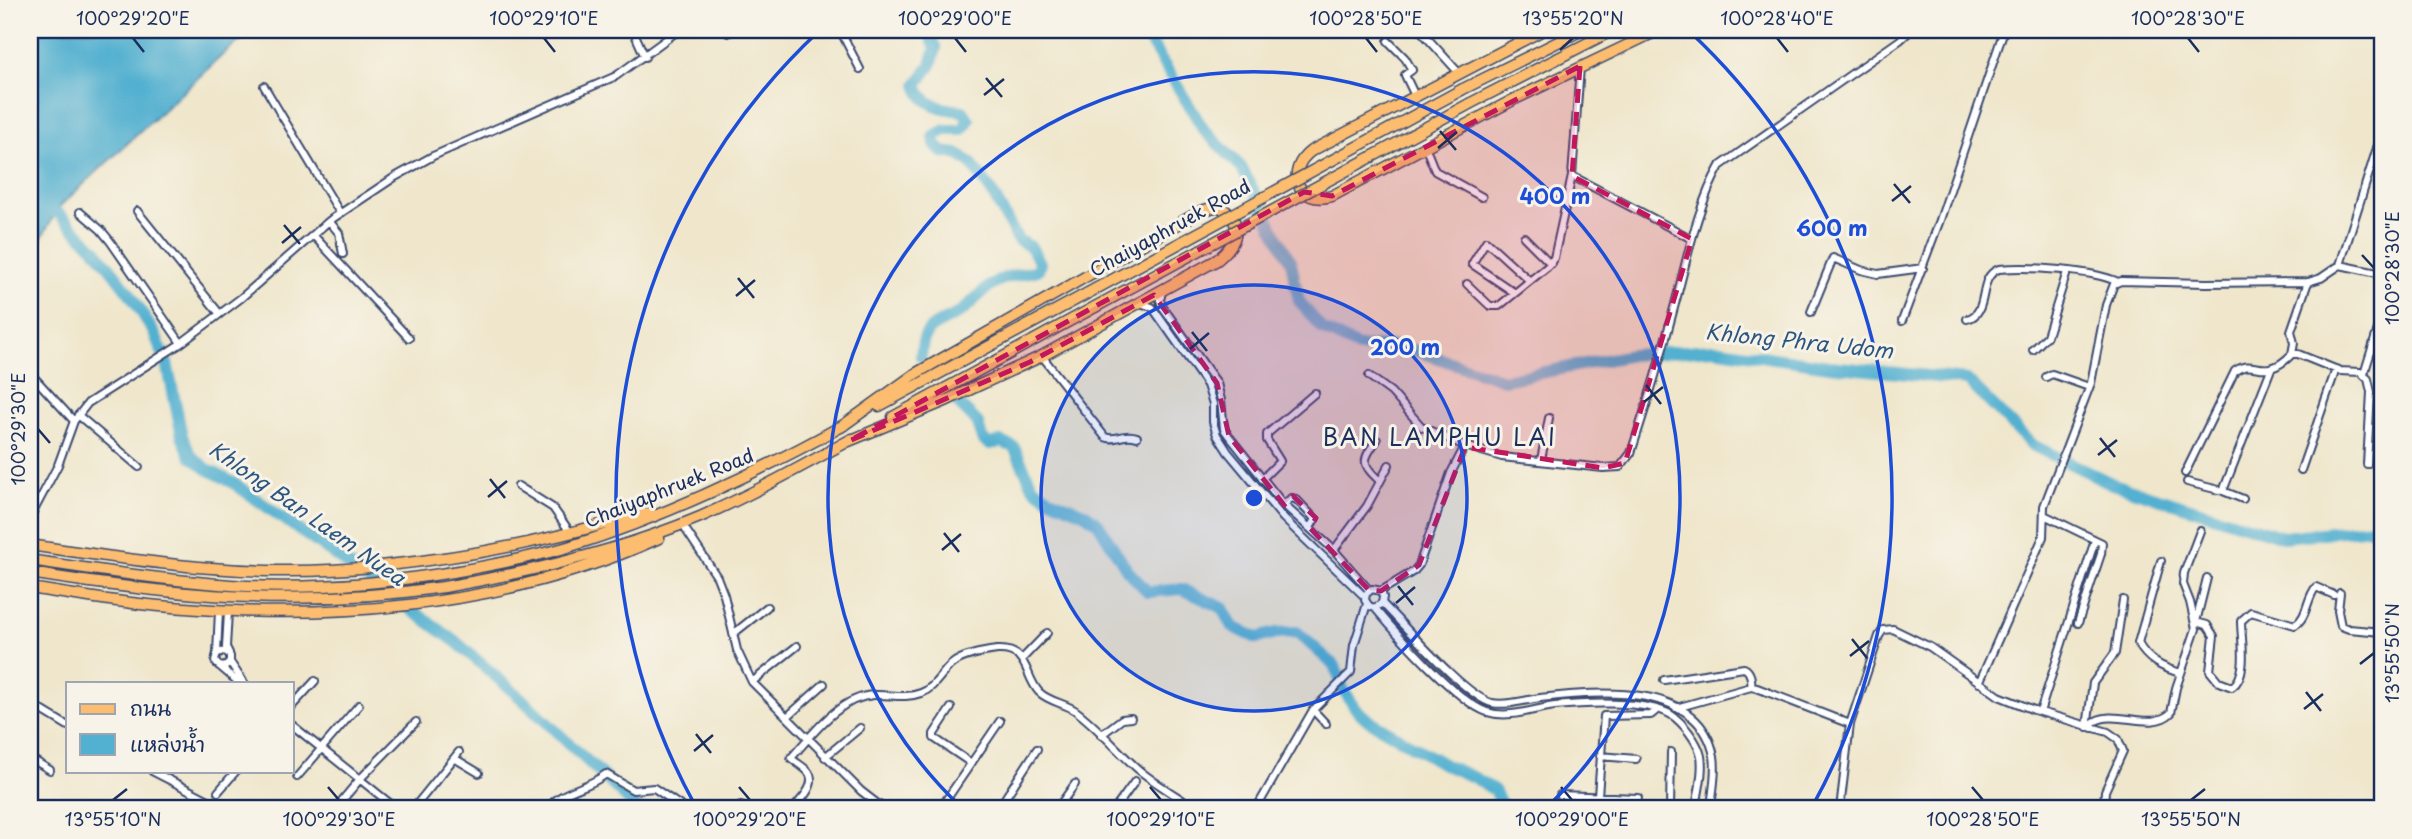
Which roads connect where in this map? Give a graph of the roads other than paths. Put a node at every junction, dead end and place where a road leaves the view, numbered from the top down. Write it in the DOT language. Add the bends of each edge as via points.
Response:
graph roads {
  1 [pos="633,30"];
  2 [pos="679,30"];
  3 [pos="840,30"];
  4 [pos="1420,30"];
  5 [pos="1543,30"];
  6 [pos="1582,30"];
  7 [pos="1613,30"];
  8 [pos="1659,30"];
  9 [pos="1911,30"];
  10 [pos="2004,30"];
  11 [pos="1388,41"];
  12 [pos="645,57"];
  13 [pos="1580,66"];
  14 [pos="860,69"];
  15 [pos="1459,73"];
  16 [pos="264,86"];
  17 [pos="1415,96"];
  18 [pos="2382,132"];
  19 [pos="1424,146"];
  20 [pos="1572,176"];
  21 [pos="1482,197"];
  22 [pos="136,211"];
  23 [pos="80,212"];
  24 [pos="340,213"];
  25 [pos="329,221"];
  26 [pos="313,235"];
  27 [pos="1524,237"];
  28 [pos="1692,239"];
  29 [pos="343,254"];
  30 [pos="2382,261"];
  31 [pos="1551,264"];
  32 [pos="2340,265"];
  33 [pos="1923,268"];
  34 [pos="2067,272"];
  35 [pos="2381,274"];
  36 [pos="1530,281"];
  37 [pos="2118,282"];
  38 [pos="2308,282"];
  39 [pos="1467,284"];
  40 [pos="1162,290"];
  41 [pos="1515,293"];
  42 [pos="1137,304"];
  43 [pos="1811,312"];
  44 [pos="219,313"];
  45 [pos="2382,316"];
  46 [pos="1967,319"];
  47 [pos="1902,321"];
  48 [pos="409,338"];
  49 [pos="178,345"];
  50 [pos="2033,350"];
  51 [pos="1196,354"];
  52 [pos="2292,354"];
  53 [pos="1042,356"];
  54 [pos="1189,360"];
  55 [pos="2271,369"];
  56 [pos="2336,369"];
  57 [pos="30,373"];
  58 [pos="2364,374"];
  59 [pos="1369,376"];
  60 [pos="2046,377"];
  61 [pos="2089,387"];
  62 [pos="1315,393"];
  63 [pos="76,418"];
  64 [pos="1549,418"];
  65 [pos="841,427"];
  66 [pos="1137,437"];
  67 [pos="1377,440"];
  68 [pos="849,441"];
  69 [pos="1465,446"];
  70 [pos="1541,460"];
  71 [pos="2367,464"];
  72 [pos="1390,465"];
  73 [pos="139,467"];
  74 [pos="2301,470"];
  75 [pos="2185,473"];
  76 [pos="1262,479"];
  77 [pos="1380,481"];
  78 [pos="2187,482"];
  79 [pos="519,486"];
  80 [pos="2223,491"];
  81 [pos="2243,499"];
  82 [pos="1284,505"];
  83 [pos="676,508"];
  84 [pos="2045,516"];
  85 [pos="700,517"];
  86 [pos="30,518"];
  87 [pos="684,527"];
  88 [pos="1310,528"];
  89 [pos="2200,531"];
  90 [pos="571,532"];
  91 [pos="2095,540"];
  92 [pos="30,545"];
  93 [pos="1334,550"];
  94 [pos="30,560"];
  95 [pos="2161,561"];
  96 [pos="167,565"];
  97 [pos="30,573"];
  98 [pos="2207,578"];
  99 [pos="30,588"];
  100 [pos="1369,590"];
  101 [pos="1381,591"];
  102 [pos="2123,600"];
  103 [pos="1366,601"];
  104 [pos="1382,603"];
  105 [pos="168,607"];
  106 [pos="767,607"];
  107 [pos="1375,608"];
  108 [pos="224,611"];
  109 [pos="2196,622"];
  110 [pos="2078,623"];
  111 [pos="2382,632"];
  112 [pos="1047,633"];
  113 [pos="733,634"];
  114 [pos="797,646"];
  115 [pos="218,653"];
  116 [pos="229,653"];
  117 [pos="1022,659"];
  118 [pos="230,662"];
  119 [pos="219,666"];
  120 [pos="2181,673"];
  121 [pos="1664,680"];
  122 [pos="315,681"];
  123 [pos="240,682"];
  124 [pos="752,682"];
  125 [pos="1979,683"];
  126 [pos="824,684"];
  127 [pos="1751,687"];
  128 [pos="30,703"];
  129 [pos="294,704"];
  130 [pos="359,705"];
  131 [pos="1605,705"];
  132 [pos="1678,707"];
  133 [pos="951,708"];
  134 [pos="1313,710"];
  135 [pos="1657,710"];
  136 [pos="2040,712"];
  137 [pos="1670,714"];
  138 [pos="1604,716"];
  139 [pos="787,717"];
  140 [pos="1131,718"];
  141 [pos="1000,721"];
  142 [pos="416,722"];
  143 [pos="1326,724"];
  144 [pos="1850,724"];
  145 [pos="66,725"];
  146 [pos="294,727"];
  147 [pos="860,728"];
  148 [pos="2089,728"];
  149 [pos="1101,735"];
  150 [pos="808,739"];
  151 [pos="322,748"];
  152 [pos="1038,749"];
  153 [pos="1671,752"];
  154 [pos="1600,756"];
  155 [pos="825,757"];
  156 [pos="30,758"];
  157 [pos="1636,759"];
  158 [pos="971,764"];
  159 [pos="50,770"];
  160 [pos="154,772"];
  161 [pos="235,772"];
  162 [pos="479,773"];
  163 [pos="297,777"];
  164 [pos="360,779"];
  165 [pos="1135,781"];
  166 [pos="1075,784"];
  167 [pos="218,792"];
  168 [pos="1560,795"];
  169 [pos="1598,796"];
  170 [pos="1638,798"];
  171 [pos="226,809"];
  172 [pos="335,809"];
  173 [pos="397,809"];
  174 [pos="413,809"];
  175 [pos="547,809"];
  176 [pos="685,809"];
  177 [pos="735,809"];
  178 [pos="748,809"];
  179 [pos="793,809"];
  180 [pos="884,809"];
  181 [pos="940,809"];
  182 [pos="998,809"];
  183 [pos="1057,809"];
  184 [pos="1115,809"];
  185 [pos="1196,809"];
  186 [pos="1256,809"];
  187 [pos="1597,809"];
  188 [pos="1670,809"];
  189 [pos="1696,809"];
  190 [pos="1711,809"];
  191 [pos="1840,809"];
  192 [pos="2107,809"];
  1 -- 12 [label="street"];
  2 -- 12 [label="street"];
  3 -- 14 [label="street"];
  4 -- 15 [label="street"];
  5 -- 15 [label="main road"];
  6 -- 65 [label="main road, Chaiyaphruek Road, bridge" via="1463,89"];
  7 -- 68 [label="main road, Chaiyaphruek Road, bridge"];
  8 -- 13 [label="main road"];
  9 -- 28 [label="street" via="1720,166"];
  10 -- 33 [label="street"];
  11 -- 17 [label="street" via="1412,70 1405,75"];
  12 -- 24 [label="street" via="584,92 433,156"];
  13 -- 19 [label="main road"];
  13 -- 20 [label="street"];
  15 -- 17 [label="main road"];
  16 -- 24 [label="street"];
  17 -- 19 [label="main road" via="1311,150 1300,163 1297,183 1305,193 1325,198"];
  18 -- 32 [label="street"];
  19 -- 21 [label="street" via="1435,171"];
  20 -- 28 [label="street"];
  20 -- 31 [label="street"];
  22 -- 44 [label="street"];
  23 -- 49 [label="street" via="110,242"];
  24 -- 25 [label="street"];
  25 -- 26 [label="street"];
  25 -- 29 [label="street" via="342,238"];
  26 -- 44 [label="street"];
  26 -- 48 [label="street"];
  27 -- 31 [label="street"];
  28 -- 70 [label="street" via="1631,453 1620,467"];
  30 -- 35 [label="street"];
  31 -- 36 [label="street"];
  32 -- 35 [label="street"];
  32 -- 38 [label="street"];
  33 -- 43 [label="street" via="1878,274 1833,258"];
  33 -- 47 [label="street"];
  34 -- 37 [label="street"];
  34 -- 46 [label="street" via="2011,268 1991,272 1978,312"];
  34 -- 50 [label="street" via="2047,336"];
  36 -- 41 [label="street"];
  36 -- 41 [label="street" via="1486,241 1472,264"];
  37 -- 38 [label="street"];
  37 -- 61 [label="street" via="2108,295"];
  38 -- 52 [label="street" via="2291,331"];
  39 -- 41 [label="street" via="1495,307"];
  40 -- 42 [label="main road"];
  40 -- 51 [label="street" via="1162,306"];
  40 -- 65 [label="main road" via="1227,250 1237,229 1228,211 1211,206 1073,282 915,374"];
  42 -- 53 [label="main road"];
  42 -- 54 [label="street" via="1152,307"];
  44 -- 49 [label="street"];
  45 -- 58 [label="street"];
  49 -- 63 [label="street" via="104,391"];
  51 -- 54 [label="street"];
  51 -- 76 [label="street" via="1217,383 1224,429"];
  52 -- 55 [label="street"];
  52 -- 56 [label="street"];
  53 -- 66 [label="street" via="1105,437"];
  53 -- 68 [label="main road"];
  54 -- 103 [label="street" via="1207,385 1217,435 1228,452 1283,518"];
  55 -- 75 [label="street" via="2247,366 2235,371"];
  55 -- 80 [label="street"];
  56 -- 58 [label="street"];
  56 -- 74 [label="street"];
  57 -- 63 [label="street"];
  58 -- 71 [label="street" via="2371,392"];
  59 -- 69 [label="street" via="1391,392 1422,427"];
  60 -- 61 [label="street" via="2052,374"];
  61 -- 84 [label="street" via="2051,484"];
  62 -- 76 [label="street" via="1267,434 1280,461"];
  63 -- 73 [label="street"];
  63 -- 86 [label="street"];
  64 -- 70 [label="street"];
  65 -- 83 [label="main road, Chaiyaphruek Road" via="768,467"];
  67 -- 77 [label="street" via="1364,461"];
  68 -- 85 [label="main road, Chaiyaphruek Road"];
  69 -- 70 [label="street" via="1502,457"];
  69 -- 101 [label="street" via="1419,565"];
  72 -- 77 [label="street"];
  76 -- 82 [label="street"];
  77 -- 93 [label="street"];
  78 -- 80 [label="street"];
  79 -- 90 [label="street" via="553,509"];
  80 -- 81 [label="street"];
  82 -- 88 [label="street"];
  82 -- 88 [label="street" via="1296,499 1315,519"];
  83 -- 90 [label="main road, Chaiyaphruek Road"];
  83 -- 94 [label="main road, Chaiyaphruek Road, bridge" via="566,547 453,572 358,584 263,586 156,578"];
  84 -- 91 [label="street"];
  84 -- 125 [label="street" via="2043,537"];
  85 -- 87 [label="main road, Chaiyaphruek Road"];
  85 -- 97 [label="main road, Chaiyaphruek Road, bridge" via="579,558 509,575 444,587 330,598 231,598"];
  87 -- 108 [label="main road, Chaiyaphruek Road" via="593,566 477,595 373,610 302,614"];
  87 -- 113 [label="street" via="718,577"];
  88 -- 93 [label="street"];
  89 -- 109 [label="street" via="2183,584"];
  90 -- 96 [label="main road, Chaiyaphruek Road" via="501,548 370,567 246,571"];
  91 -- 110 [label="street" via="2102,543 2101,554"];
  91 -- 136 [label="street"];
  92 -- 96 [label="main road, Chaiyaphruek Road"];
  93 -- 100 [label="street"];
  95 -- 120 [label="street" via="2138,643 2162,668"];
  96 -- 105 [label="main road" via="181,570 191,586 184,603"];
  98 -- 109 [label="street"];
  99 -- 105 [label="main road, Chaiyaphruek Road"];
  100 -- 101 [label="street"];
  100 -- 103 [label="street"];
  101 -- 104 [label="street"];
  102 -- 148 [label="street" via="2115,653 2093,683"];
  103 -- 107 [label="street"];
  103 -- 134 [label="street" via="1351,672"];
  104 -- 107 [label="street"];
  104 -- 132 [label="street" via="1470,691 1492,703 1610,694 1653,697"];
  105 -- 108 [label="main road, Chaiyaphruek Road"];
  106 -- 113 [label="street"];
  107 -- 131 [label="street" via="1476,708 1501,715 1554,706"];
  108 -- 115 [label="street"];
  108 -- 116 [label="street"];
  109 -- 111 [label="street" via="2207,625 2214,636 2210,671 2219,682 2232,687 2241,673 2241,621 2246,615 2250,612 2295,625 2303,619 2316,587 2337,594 2342,626"];
  109 -- 120 [label="street"];
  112 -- 117 [label="street"];
  113 -- 124 [label="street"];
  114 -- 124 [label="street"];
  115 -- 116 [label="street"];
  115 -- 119 [label="street" via="215,661"];
  116 -- 118 [label="street"];
  117 -- 149 [label="street" via="1039,692 1077,712"];
  117 -- 150 [label="street" via="1000,650 960,659 921,693 857,698"];
  118 -- 119 [label="street"];
  118 -- 123 [label="street"];
  119 -- 123 [label="street"];
  120 -- 148 [label="street" via="2169,716 2159,720 2101,717"];
  121 -- 127 [label="street" via="1744,667"];
  122 -- 129 [label="street"];
  124 -- 139 [label="street"];
  125 -- 136 [label="street"];
  125 -- 144 [label="street" via="1930,647 1893,629 1883,630"];
  126 -- 139 [label="street"];
  127 -- 132 [label="street"];
  127 -- 144 [label="street"];
  128 -- 145 [label="street"];
  130 -- 151 [label="street"];
  131 -- 135 [label="street"];
  131 -- 138 [label="street"];
  132 -- 137 [label="street"];
  132 -- 190 [label="street" via="1696,723 1714,755"];
  133 -- 158 [label="street" via="934,738"];
  134 -- 143 [label="street"];
  134 -- 186 [label="street"];
  135 -- 137 [label="street"];
  135 -- 138 [label="street" via="1651,715"];
  136 -- 148 [label="street"];
  137 -- 189 [label="street" via="1693,739 1701,756"];
  138 -- 154 [label="street"];
  139 -- 150 [label="street"];
  140 -- 149 [label="street" via="1122,719"];
  141 -- 158 [label="street"];
  142 -- 164 [label="street"];
  144 -- 191 [label="street"];
  146 -- 151 [label="street"];
  147 -- 155 [label="street"];
  148 -- 192 [label="street" via="2108,732 2118,739 2123,751 2105,791"];
  149 -- 185 [label="street" via="1139,770"];
  150 -- 155 [label="street"];
  150 -- 179 [label="street" via="791,758 811,780"];
  151 -- 163 [label="street"];
  151 -- 164 [label="street"];
  152 -- 182 [label="street"];
  153 -- 188 [label="street"];
  154 -- 157 [label="street"];
  154 -- 169 [label="street"];
  155 -- 180 [label="street"];
  156 -- 159 [label="street"];
  158 -- 181 [label="street"];
  160 -- 171 [label="street"];
  161 -- 167 [label="street"];
  162 -- 174 [label="street" via="457,755"];
  164 -- 172 [label="street"];
  164 -- 173 [label="street"];
  165 -- 184 [label="street"];
  166 -- 183 [label="street"];
  168 -- 169 [label="street"];
  169 -- 170 [label="street"];
  169 -- 187 [label="street"];
  175 -- 176 [label="street" via="557,797 602,776 633,790 654,788"];
  177 -- 178 [label="street"];
}
